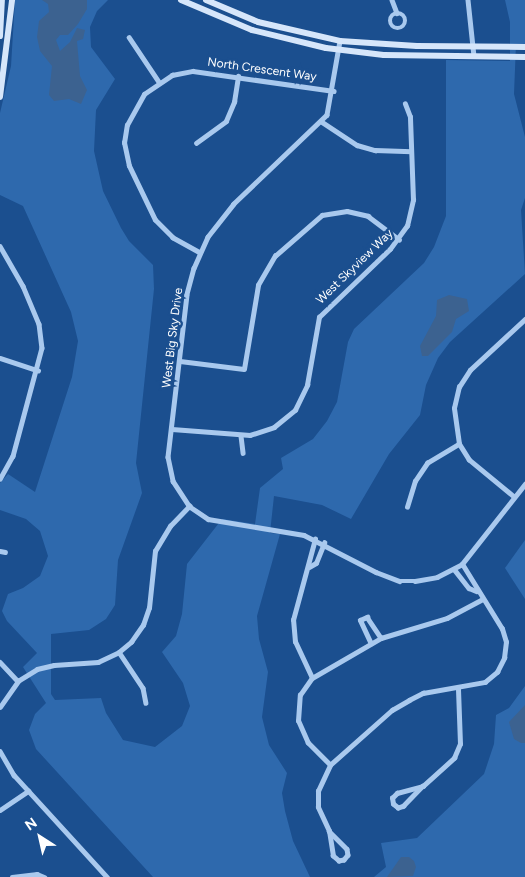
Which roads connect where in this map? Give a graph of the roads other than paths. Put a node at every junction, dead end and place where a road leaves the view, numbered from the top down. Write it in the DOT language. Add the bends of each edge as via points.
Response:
graph roads {
  1 [pos="2,0"];
  2 [pos="12,0"];
  3 [pos="181,0"];
  4 [pos="206,0"];
  5 [pos="392,0"];
  6 [pos="468,0"];
  7 [pos="397,13"];
  8 [pos="0,36"];
  9 [pos="129,37"];
  10 [pos="340,41"];
  11 [pos="474,46"];
  12 [pos="525,47"];
  13 [pos="339,50"];
  14 [pos="474,56"];
  15 [pos="525,57"];
  16 [pos="238,76"];
  17 [pos="159,82"];
  18 [pos="334,91"];
  19 [pos="0,97"];
  20 [pos="405,104"];
  21 [pos="322,122"];
  22 [pos="196,143"];
  23 [pos="411,152"];
  24 [pos="399,239"];
  25 [pos="0,246"];
  26 [pos="200,252"];
  27 [pos="525,319"];
  28 [pos="0,358"];
  29 [pos="180,361"];
  30 [pos="38,370"];
  31 [pos="172,429"];
  32 [pos="241,436"];
  33 [pos="459,444"];
  34 [pos="243,453"];
  35 [pos="0,479"];
  36 [pos="525,484"];
  37 [pos="514,497"];
  38 [pos="189,506"];
  39 [pos="407,507"];
  40 [pos="315,539"];
  41 [pos="324,543"];
  42 [pos="462,564"];
  43 [pos="309,567"];
  44 [pos="454,569"];
  45 [pos="476,591"];
  46 [pos="482,599"];
  47 [pos="381,638"];
  48 [pos="371,644"];
  49 [pos="119,652"];
  50 [pos="0,662"];
  51 [pos="312,678"];
  52 [pos="18,681"];
  53 [pos="458,689"];
  54 [pos="146,703"];
  55 [pos="0,707"];
  56 [pos="0,751"];
  57 [pos="330,765"];
  58 [pos="422,786"];
  59 [pos="28,791"];
  60 [pos="0,810"];
  61 [pos="329,831"];
  62 [pos="44,876"];
  63 [pos="12,877"];
  64 [pos="107,877"];
  1 -- 8 [label="street"];
  2 -- 19 [label="street" via="6,71"];
  3 -- 13 [label="street" via="259,32"];
  4 -- 10 [label="street" via="258,22"];
  5 -- 7 [label="street"];
  6 -- 11 [label="street"];
  9 -- 17 [label="street"];
  10 -- 11 [label="street"];
  10 -- 13 [label="street, West Big Sky Drive"];
  11 -- 12 [label="street"];
  11 -- 14 [label="street"];
  13 -- 14 [label="street" via="384,55"];
  13 -- 18 [label="street, West Big Sky Drive"];
  14 -- 15 [label="street"];
  16 -- 17 [label="street, North Crescent Way" via="186,72"];
  16 -- 18 [label="street, North Crescent Way"];
  16 -- 22 [label="street" via="234,102 226,120"];
  17 -- 26 [label="street" via="144,94 130,116 125,154 155,220 173,238"];
  18 -- 21 [label="street, West Big Sky Drive" via="331,106"];
  20 -- 23 [label="street, West Skyview Way" via="410,117"];
  21 -- 23 [label="street" via="357,145 375,150"];
  21 -- 26 [label="street, West Big Sky Drive" via="234,204"];
  23 -- 24 [label="street, West Skyview Way" via="411,212"];
  24 -- 29 [label="street" via="368,216 347,211 322,215 275,256 258,284 244,369"];
  24 -- 32 [label="street, West Skyview Way" via="319,317 307,385 295,410 264,432"];
  25 -- 30 [label="street" via="23,286 39,324 42,348"];
  26 -- 29 [label="street, West Big Sky Drive" via="187,294"];
  27 -- 33 [label="street" via="470,370 459,387 454,421"];
  28 -- 30 [label="street"];
  29 -- 31 [label="street, West Big Sky Drive"];
  30 -- 35 [label="street" via="13,456"];
  31 -- 32 [label="street, West Skyview Way"];
  31 -- 38 [label="street, West Big Sky Drive" via="170,473 177,491"];
  32 -- 34 [label="street"];
  33 -- 37 [label="street" via="478,470"];
  33 -- 39 [label="street" via="427,463 415,482"];
  36 -- 37 [label="street"];
  37 -- 42 [label="street"];
  38 -- 40 [label="street" via="220,522"];
  38 -- 49 [label="street" via="159,543 152,564 147,618 139,632"];
  40 -- 41 [label="street"];
  40 -- 43 [label="street" via="308,559"];
  41 -- 43 [label="street" via="316,562"];
  41 -- 44 [label="street" via="399,581 437,577"];
  42 -- 44 [label="street"];
  42 -- 45 [label="street" via="475,583"];
  43 -- 51 [label="street" via="296,603 293,628 298,651"];
  44 -- 45 [label="street" via="468,588"];
  45 -- 46 [label="street"];
  46 -- 47 [label="street" via="447,618"];
  46 -- 53 [label="street" via="502,629 506,642 504,658 497,672 485,682"];
  47 -- 48 [label="street"];
  47 -- 48 [label="street" via="367,617 360,620"];
  48 -- 51 [label="street"];
  49 -- 52 [label="street" via="90,663 44,667"];
  49 -- 54 [label="street" via="143,688"];
  50 -- 52 [label="street"];
  51 -- 57 [label="street" via="300,695 298,721 308,743"];
  52 -- 55 [label="street"];
  53 -- 57 [label="street" via="438,690 408,700 392,710"];
  53 -- 58 [label="street" via="460,744 454,758"];
  56 -- 59 [label="street" via="6,765"];
  57 -- 61 [label="street" via="318,790 318,808"];
  58 -- 58 [label="street" via="397,793 392,798 393,804 398,808 404,806"];
  59 -- 60 [label="street"];
  59 -- 64 [label="street"];
  61 -- 61 [label="street" via="333,856 339,861 344,860 348,855 347,849"];
  62 -- 63 [label="street"];
}
